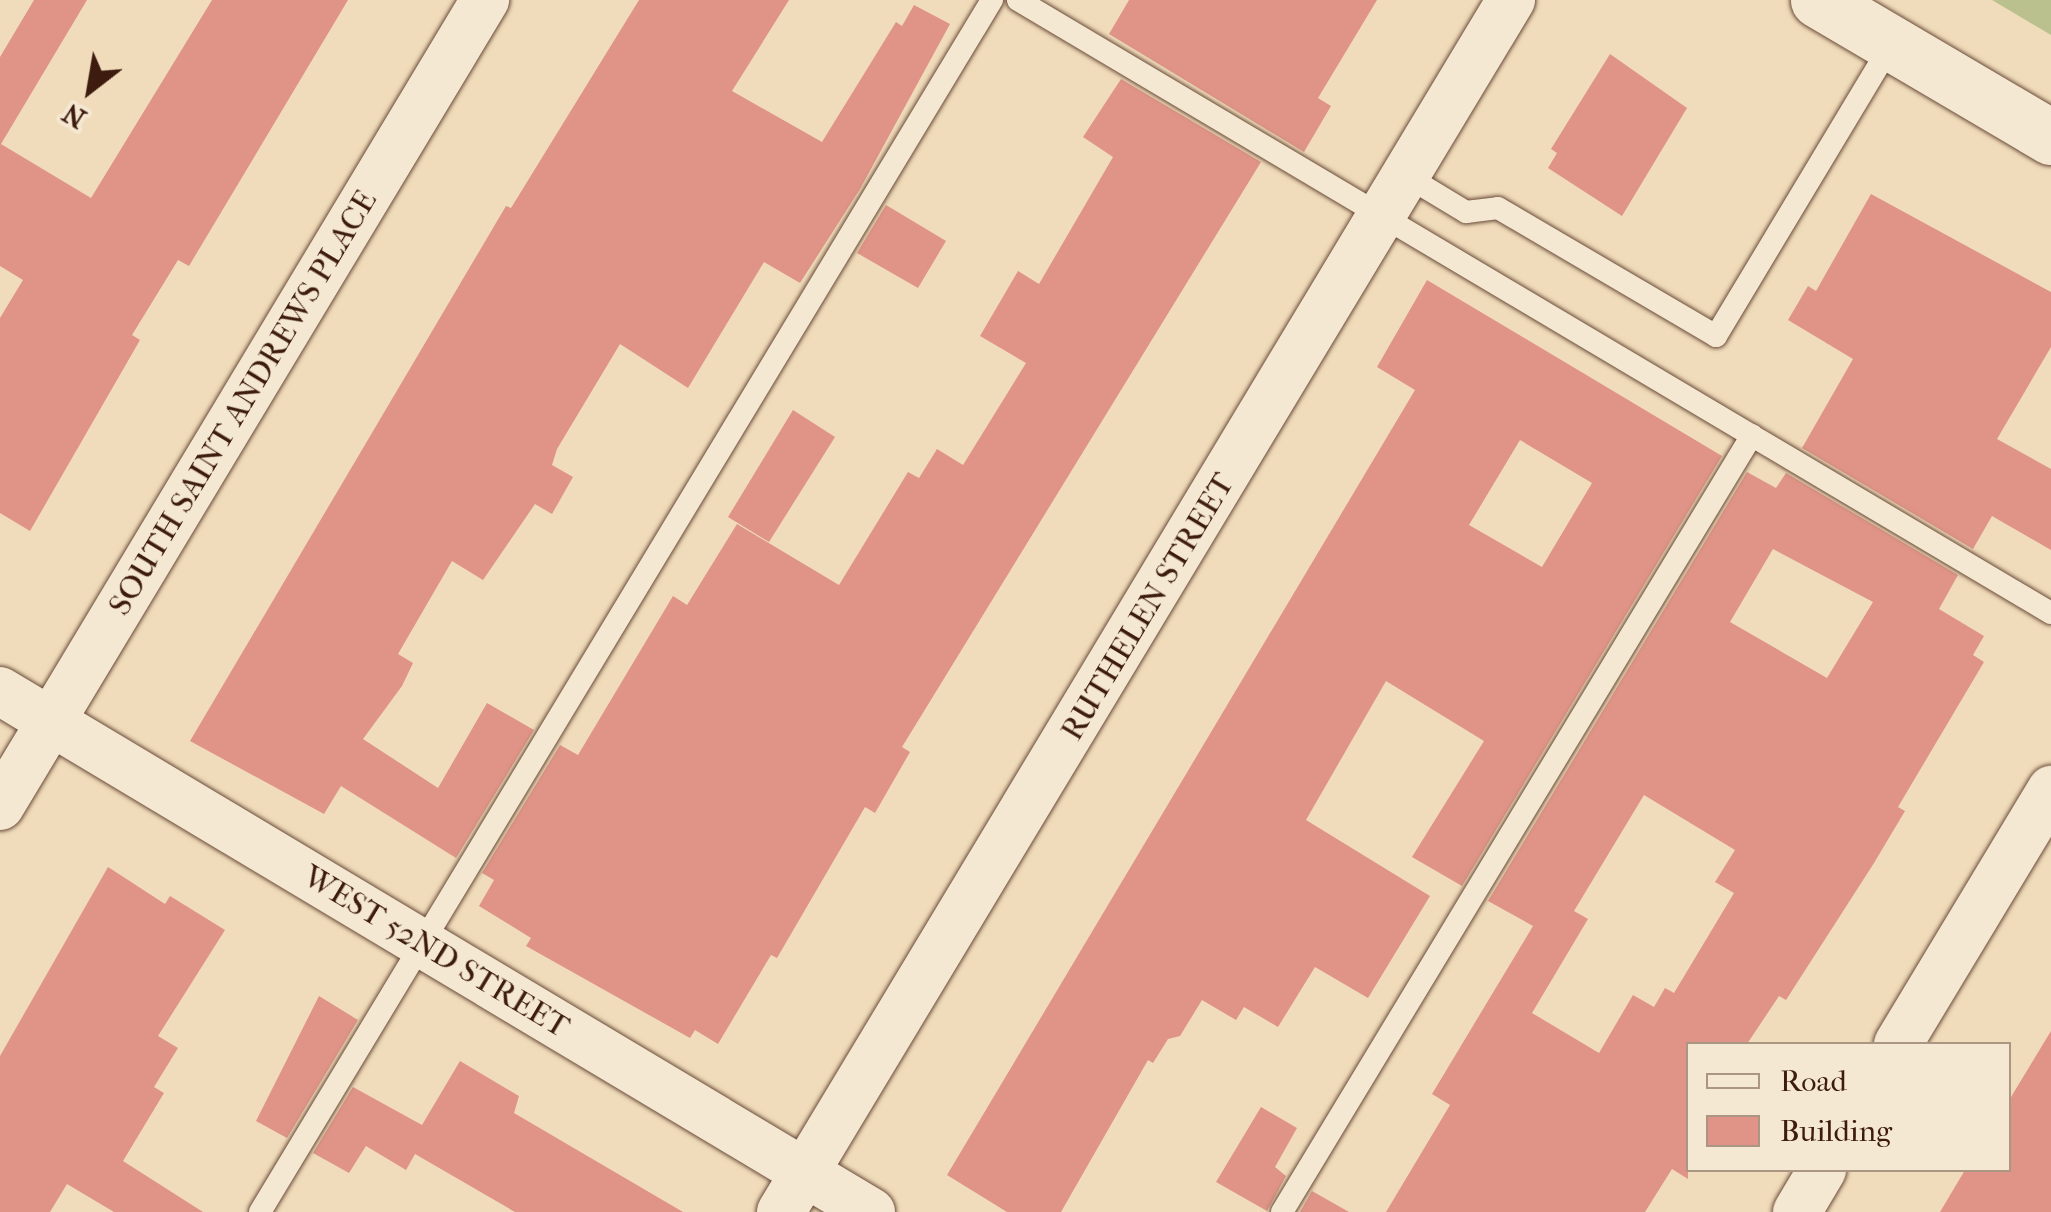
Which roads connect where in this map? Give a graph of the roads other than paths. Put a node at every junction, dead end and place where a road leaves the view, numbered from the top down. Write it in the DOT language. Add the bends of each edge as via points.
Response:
graph roads {
  1 [pos="485,0"];
  2 [pos="992,0"];
  3 [pos="1018,0"];
  4 [pos="1511,0"];
  5 [pos="1818,0"];
  6 [pos="1892,43"];
  7 [pos="2051,137"];
  8 [pos="1408,176"];
  9 [pos="1384,218"];
  10 [pos="1752,436"];
  11 [pos="2051,614"];
  12 [pos="0,691"];
  13 [pos="51,722"];
  14 [pos="2051,790"];
  15 [pos="0,806"];
  16 [pos="421,943"];
  17 [pos="1899,1042"];
  18 [pos="1821,1172"];
  19 [pos="793,1192"];
  20 [pos="260,1212"];
  21 [pos="871,1212"];
  22 [pos="1282,1212"];
  23 [pos="1796,1212"];
  1 -- 13 [label="street, SOUTH SAINT ANDREWS PLACE"];
  2 -- 16 [label="lane"];
  3 -- 9 [label="lane"];
  4 -- 8 [label="street, RUTHELEN STREET"];
  5 -- 6 [label="street"];
  6 -- 7 [label="street"];
  6 -- 8 [label="lane" via="1716,336 1498,208 1466,212"];
  8 -- 9 [label="street, RUTHELEN STREET"];
  9 -- 10 [label="lane"];
  9 -- 19 [label="street, RUTHELEN STREET"];
  10 -- 11 [label="lane"];
  10 -- 22 [label="lane"];
  12 -- 13 [label="street, WEST 52ND STREET"];
  13 -- 15 [label="street, SOUTH SAINT ANDREWS PLACE"];
  13 -- 16 [label="street, WEST 52ND STREET"];
  14 -- 17 [label="street"];
  16 -- 19 [label="street, WEST 52ND STREET"];
  16 -- 20 [label="lane"];
  18 -- 23 [label="street"];
  19 -- 21 [label="street, WEST 52ND STREET"];
}
